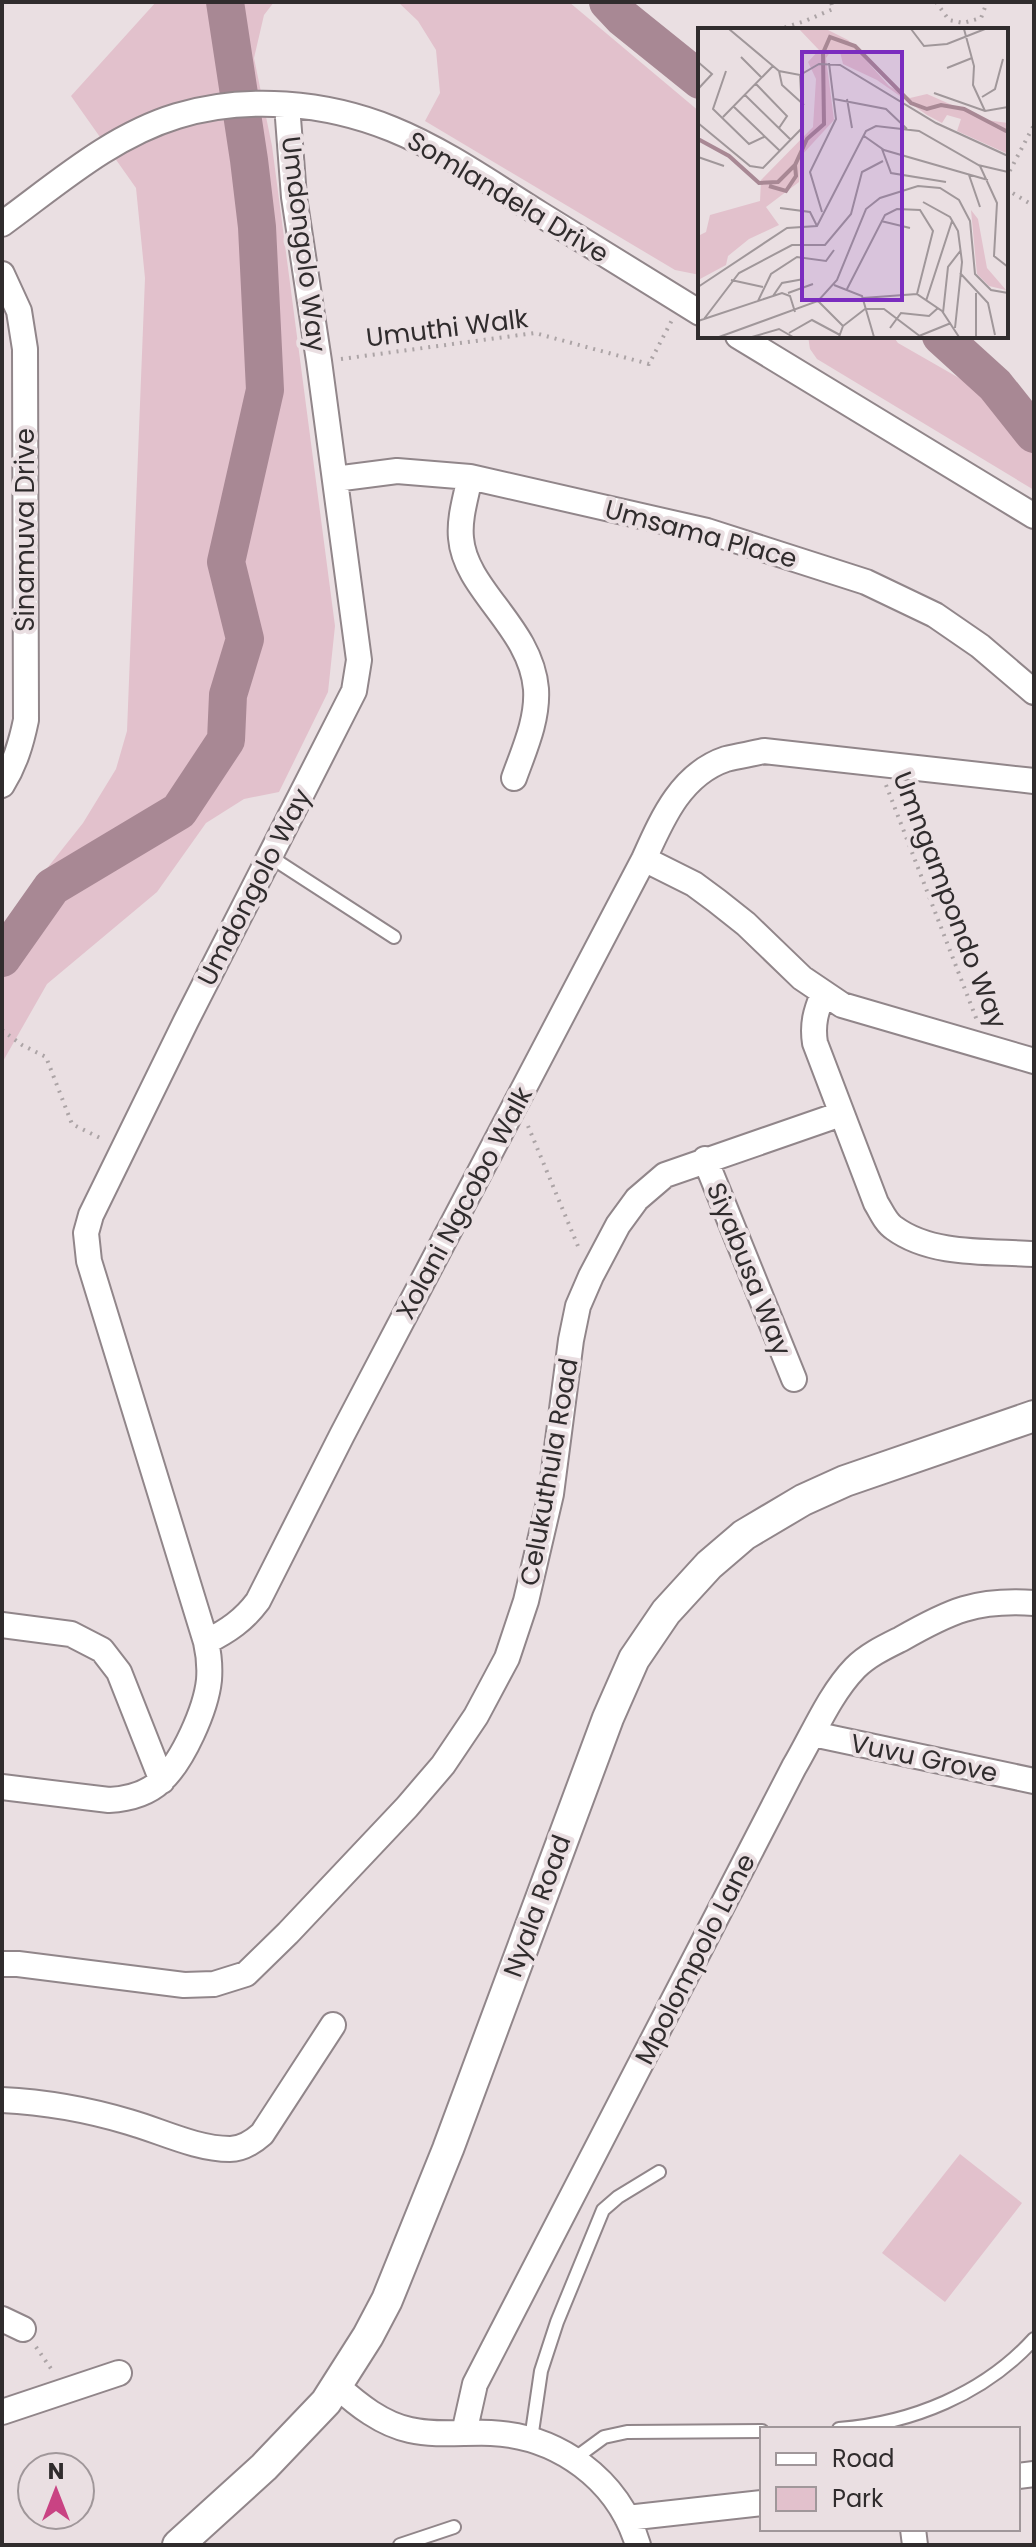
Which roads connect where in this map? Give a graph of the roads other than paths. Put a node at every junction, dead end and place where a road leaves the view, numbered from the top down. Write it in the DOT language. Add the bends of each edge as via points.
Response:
graph roads {
  1 [pos="287,105"];
  2 [pos="2,224"];
  3 [pos="2,274"];
  4 [pos="691,307"];
  5 [pos="741,338"];
  6 [pos="470,477"];
  7 [pos="335,479"];
  8 [pos="1034,516"];
  9 [pos="2,527"];
  10 [pos="25,538"];
  11 [pos="1034,692"];
  12 [pos="514,778"];
  13 [pos="1034,781"];
  14 [pos="2,785"];
  15 [pos="269,856"];
  16 [pos="644,859"];
  17 [pos="394,937"];
  18 [pos="823,994"];
  19 [pos="1034,1061"];
  20 [pos="841,1114"];
  21 [pos="705,1159"];
  22 [pos="1034,1254"];
  23 [pos="794,1379"];
  24 [pos="1034,1416"];
  25 [pos="1034,1603"];
  26 [pos="2,1625"];
  27 [pos="206,1642"];
  28 [pos="813,1734"];
  29 [pos="162,1781"];
  30 [pos="1034,1781"];
  31 [pos="2,1787"];
  32 [pos="2,1964"];
  33 [pos="333,2025"];
  34 [pos="2,2100"];
  35 [pos="659,2172"];
  36 [pos="1034,2339"];
  37 [pos="119,2373"];
  38 [pos="337,2386"];
  39 [pos="2,2412"];
  40 [pos="852,2427"];
  41 [pos="760,2431"];
  42 [pos="464,2433"];
  43 [pos="531,2439"];
  44 [pos="574,2459"];
  45 [pos="760,2503"];
  46 [pos="627,2518"];
  47 [pos="454,2527"];
  48 [pos="178,2545"];
  49 [pos="400,2545"];
  50 [pos="638,2545"];
  1 -- 2 [label="street, Somlandela Drive" via="178,116 103,151"];
  1 -- 4 [label="street, Somlandela Drive" via="338,112 392,129"];
  1 -- 7 [label="street, Umdongolo Way" via="294,197"];
  3 -- 10 [label="street, Sinamuva Drive" via="19,311 25,349"];
  5 -- 8 [label="street"];
  6 -- 7 [label="street, Umsama Place" via="397,471"];
  6 -- 11 [label="street, Umsama Place" via="707,531 866,582 935,615"];
  6 -- 12 [label="street" via="460,539 467,561 521,641 536,690 533,723"];
  7 -- 15 [label="street, Umdongolo Way" via="358,680"];
  9 -- 10 [label="street"];
  10 -- 14 [label="street, Sinamuva Drive" via="26,720 21,748"];
  13 -- 16 [label="street, Xolani Ngcobo Walk" via="764,751 724,760 696,774 667,810"];
  15 -- 17 [label="lane"];
  15 -- 27 [label="street, Umdongolo Way" via="86,1233"];
  16 -- 18 [label="street" via="717,901"];
  16 -- 27 [label="street, Xolani Ngcobo Walk" via="258,1601 228,1631"];
  18 -- 19 [label="street" via="871,1015"];
  18 -- 20 [label="street" via="815,1014 815,1043"];
  20 -- 21 [label="street, Celukuthula Road"];
  20 -- 22 [label="street" via="876,1203 891,1227 916,1241 951,1248"];
  21 -- 23 [label="street, Siyabusa Way"];
  21 -- 32 [label="street, Celukuthula Road" via="665,1175 637,1199 591,1276 574,1325 551,1494 526,1601 507,1658 476,1716 425,1786 246,1974 214,1984 184,1985"];
  24 -- 38 [label="street, Nyala Road" via="803,1500 744,1535 666,1612 634,1659 608,1718 387,2300"];
  25 -- 28 [label="street, Mpolompolo Lane" via="979,1604 947,1614 870,1656 854,1670"];
  26 -- 29 [label="street" via="71,1634 102,1650 119,1672"];
  27 -- 29 [label="street" via="204,1704"];
  28 -- 30 [label="street, Vuvu Grove"];
  28 -- 42 [label="street, Mpolompolo Lane" via="475,2384"];
  29 -- 31 [label="street" via="127,1799"];
  33 -- 34 [label="street" via="262,2134 233,2150 125,2120"];
  35 -- 43 [label="lane" via="603,2210 541,2371"];
  36 -- 40 [label="lane" via="971,2390 935,2408"];
  37 -- 39 [label="street"];
  38 -- 42 [label="street" via="400,2427"];
  38 -- 48 [label="street, Nyala Road" via="264,2467"];
  41 -- 44 [label="lane" via="627,2432 604,2437"];
  42 -- 43 [label="street"];
  43 -- 44 [label="street"];
  44 -- 46 [label="street" via="605,2486"];
  45 -- 46 [label="street"];
  46 -- 50 [label="street"];
  47 -- 49 [label="lane"];
}
